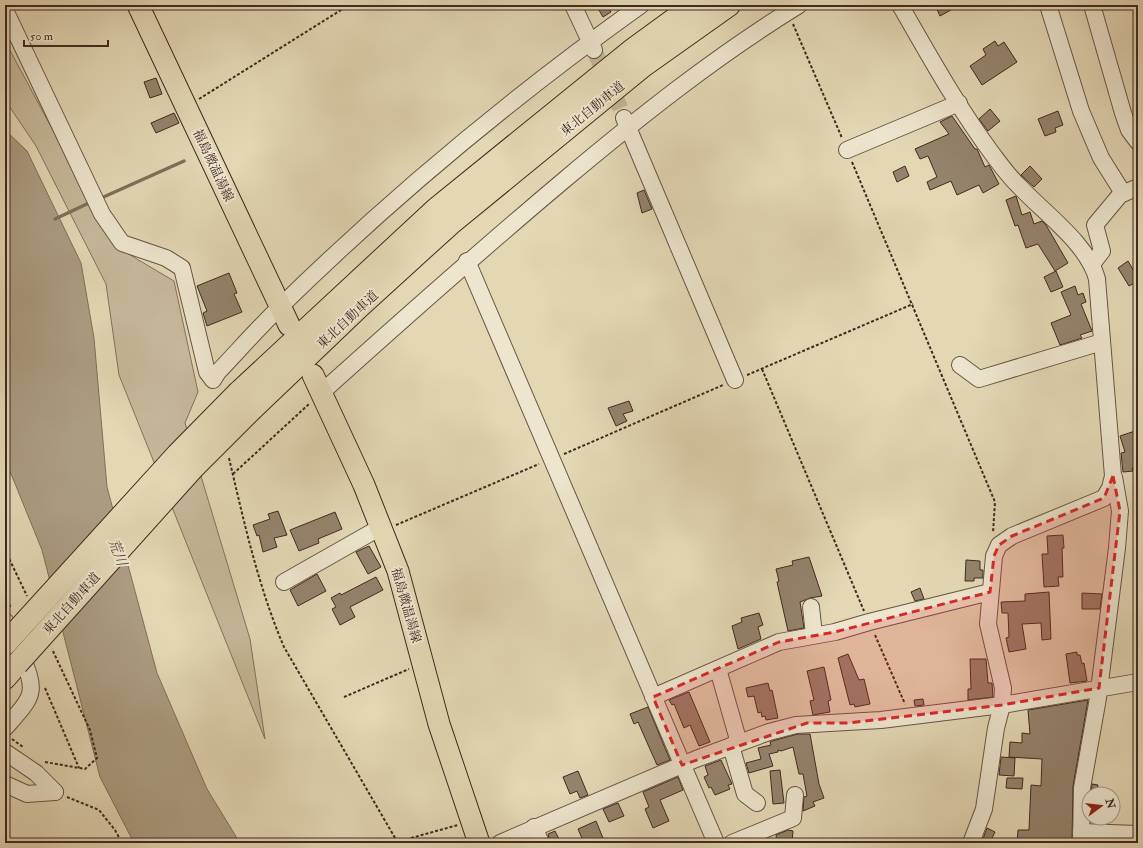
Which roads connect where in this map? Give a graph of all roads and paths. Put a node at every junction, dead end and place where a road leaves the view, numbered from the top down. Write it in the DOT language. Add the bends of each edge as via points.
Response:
graph roads {
  1 [pos="138,5"];
  2 [pos="349,5"];
  3 [pos="573,5"];
  4 [pos="641,5"];
  5 [pos="694,5"];
  6 [pos="729,5"];
  7 [pos="900,5"];
  8 [pos="1048,5"];
  9 [pos="1092,5"];
  10 [pos="793,8"];
  11 [pos="5,10"];
  12 [pos="592,46"];
  13 [pos="959,103"];
  14 [pos="186,107"];
  15 [pos="626,122"];
  16 [pos="1138,142"];
  17 [pos="847,150"];
  18 [pos="1138,187"];
  19 [pos="1123,194"];
  20 [pos="467,261"];
  21 [pos="1092,264"];
  22 [pos="913,304"];
  23 [pos="280,306"];
  24 [pos="290,325"];
  25 [pos="1102,342"];
  26 [pos="960,365"];
  27 [pos="762,369"];
  28 [pos="735,380"];
  29 [pos="317,384"];
  30 [pos="245,400"];
  31 [pos="229,458"];
  32 [pos="552,459"];
  33 [pos="233,474"];
  34 [pos="1113,476"];
  35 [pos="381,529"];
  36 [pos="5,550"];
  37 [pos="994,556"];
  38 [pos="284,582"];
  39 [pos="990,592"];
  40 [pos="30,600"];
  41 [pos="811,607"];
  42 [pos="5,622"];
  43 [pos="869,622"];
  44 [pos="814,635"];
  45 [pos="5,644"];
  46 [pos="50,644"];
  47 [pos="423,663"];
  48 [pos="718,669"];
  49 [pos="11,671"];
  50 [pos="1138,682"];
  51 [pos="1099,688"];
  52 [pos="344,697"];
  53 [pos="653,697"];
  54 [pos="1002,705"];
  55 [pos="909,716"];
  56 [pos="7,739"];
  57 [pos="735,745"];
  58 [pos="27,750"];
  59 [pos="44,762"];
  60 [pos="682,765"];
  61 [pos="5,784"];
  62 [pos="55,792"];
  63 [pos="795,795"];
  64 [pos="757,803"];
  65 [pos="471,821"];
  66 [pos="534,827"];
  67 [pos="1138,834"];
  68 [pos="1081,837"];
  69 [pos="411,838"];
  70 [pos="122,843"];
  71 [pos="398,843"];
  72 [pos="478,843"];
  73 [pos="500,843"];
  74 [pos="541,843"];
  75 [pos="716,843"];
  76 [pos="732,843"];
  77 [pos="971,843"];
  1 -- 14 [label="main road, 福島微温湯線"];
  2 -- 14 [label="path"];
  3 -- 12 [label="street"];
  4 -- 12 [label="street"];
  5 -- 30 [label="highway, 東北自動車道" via="631,51 436,209"];
  6 -- 30 [label="highway, 東北自動車道" via="643,66 450,224 362,304"];
  7 -- 13 [label="street"];
  8 -- 19 [label="street" via="1081,111 1101,158"];
  9 -- 16 [label="street" via="1123,113 1129,130"];
  10 -- 15 [label="street"];
  10 -- 17 [label="path"];
  11 -- 23 [label="street" via="102,214 122,243 166,258 182,268 207,372 213,380"];
  12 -- 23 [label="street" via="540,80 397,198"];
  13 -- 17 [label="street"];
  13 -- 21 [label="street" via="991,152 1019,187"];
  14 -- 23 [label="main road, 福島微温湯線"];
  15 -- 20 [label="street"];
  15 -- 28 [label="street"];
  17 -- 22 [label="path"];
  18 -- 19 [label="street"];
  19 -- 21 [label="street" via="1095,225 1102,251"];
  20 -- 29 [label="street"];
  20 -- 32 [label="street"];
  21 -- 25 [label="street" via="1097,279"];
  22 -- 27 [label="path"];
  22 -- 37 [label="path" via="995,502 992,543"];
  23 -- 24 [label="main road, 福島微温湯線"];
  25 -- 26 [label="street" via="979,379"];
  25 -- 34 [label="street"];
  27 -- 28 [label="path"];
  27 -- 43 [label="path"];
  28 -- 32 [label="path"];
  29 -- 33 [label="path"];
  29 -- 35 [label="main road, 福島微温湯線" via="364,485"];
  30 -- 45 [label="highway, 東北自動車道, bridge" via="177,456"];
  30 -- 49 [label="highway, 東北自動車道, bridge" via="193,468"];
  31 -- 33 [label="path"];
  32 -- 35 [label="path"];
  32 -- 53 [label="street"];
  33 -- 71 [label="path" via="260,582 284,647"];
  34 -- 37 [label="street" via="1104,498 1012,536 999,545"];
  34 -- 51 [label="street" via="1120,511"];
  35 -- 38 [label="street"];
  35 -- 47 [label="main road, 福島微温湯線" via="398,571"];
  36 -- 40 [label="path"];
  37 -- 39 [label="street"];
  39 -- 43 [label="street"];
  39 -- 54 [label="street" via="988,624 1003,688"];
  41 -- 44 [label="street"];
  42 -- 56 [label="street" via="28,671 32,686 27,703"];
  43 -- 44 [label="street"];
  43 -- 55 [label="path"];
  44 -- 48 [label="street" via="779,642"];
  46 -- 59 [label="path" via="90,730 97,758 85,769"];
  47 -- 52 [label="path"];
  47 -- 65 [label="main road, 福島微温湯線" via="439,724"];
  48 -- 53 [label="street"];
  48 -- 57 [label="street"];
  50 -- 51 [label="street"];
  51 -- 54 [label="street"];
  51 -- 68 [label="street" via="1082,788"];
  53 -- 60 [label="street"];
  54 -- 55 [label="street"];
  54 -- 77 [label="street" via="984,809"];
  55 -- 57 [label="street" via="848,723 807,723 769,732"];
  56 -- 58 [label="path"];
  56 -- 62 [label="street"];
  57 -- 60 [label="street"];
  57 -- 64 [label="street" via="745,794"];
  60 -- 66 [label="street"];
  60 -- 75 [label="street"];
  61 -- 62 [label="street" via="27,794"];
  62 -- 70 [label="path" via="99,810"];
  63 -- 76 [label="street" via="793,818"];
  65 -- 69 [label="path"];
  65 -- 72 [label="main road, 福島微温湯線"];
  66 -- 73 [label="street"];
  66 -- 74 [label="street"];
  67 -- 68 [label="street"];
}
